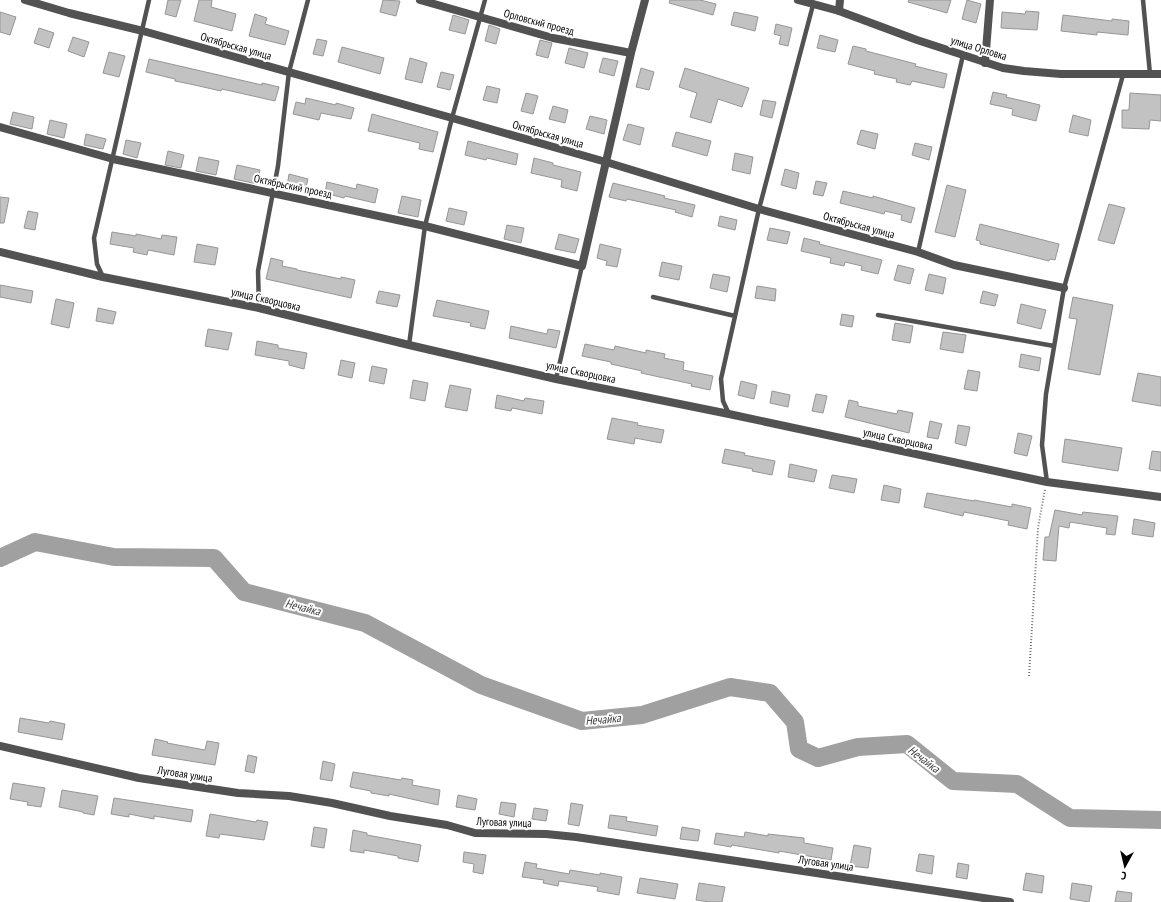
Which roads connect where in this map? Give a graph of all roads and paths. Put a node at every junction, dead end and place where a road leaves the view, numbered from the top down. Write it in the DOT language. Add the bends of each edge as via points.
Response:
graph roads {
  1 [pos="25,0"];
  2 [pos="149,0"];
  3 [pos="308,0"];
  4 [pos="420,0"];
  5 [pos="485,0"];
  6 [pos="645,0"];
  7 [pos="798,0"];
  8 [pos="840,0"];
  9 [pos="990,0"];
  10 [pos="1143,0"];
  11 [pos="812,4"];
  12 [pos="839,11"];
  13 [pos="480,16"];
  14 [pos="142,31"];
  15 [pos="631,53"];
  16 [pos="963,55"];
  17 [pos="985,63"];
  18 [pos="289,72"];
  19 [pos="1150,74"];
  20 [pos="1161,74"];
  21 [pos="1123,75"];
  22 [pos="452,118"];
  23 [pos="0,127"];
  24 [pos="113,159"];
  25 [pos="606,162"];
  26 [pos="273,193"];
  27 [pos="759,209"];
  28 [pos="425,226"];
  29 [pos="0,252"];
  30 [pos="918,252"];
  31 [pos="582,266"];
  32 [pos="103,276"];
  33 [pos="1064,288"];
  34 [pos="653,296"];
  35 [pos="259,308"];
  36 [pos="878,315"];
  37 [pos="735,316"];
  38 [pos="409,345"];
  39 [pos="1054,346"];
  40 [pos="556,379"];
  41 [pos="729,414"];
  42 [pos="1047,482"];
  43 [pos="1161,497"];
  44 [pos="1029,676"];
  45 [pos="0,746"];
  46 [pos="1010,902"];
  1 -- 14 [label="street, Октябрьская улица"];
  2 -- 14 [label="lane"];
  3 -- 18 [label="lane"];
  4 -- 13 [label="street, Орловский проезд"];
  5 -- 13 [label="lane"];
  6 -- 15 [label="street"];
  7 -- 11 [label="street, улица Орловка"];
  8 -- 12 [label="street"];
  9 -- 17 [label="street"];
  10 -- 19 [label="lane"];
  11 -- 12 [label="street, улица Орловка"];
  11 -- 27 [label="lane"];
  12 -- 16 [label="street, улица Орловка"];
  13 -- 15 [label="street, Орловский проезд" via="553,38"];
  13 -- 22 [label="lane"];
  14 -- 18 [label="street, Октябрьская улица"];
  14 -- 24 [label="lane"];
  15 -- 25 [label="street"];
  16 -- 17 [label="street, улица Орловка"];
  16 -- 30 [label="lane"];
  17 -- 21 [label="street, улица Орловка" via="1024,71"];
  18 -- 22 [label="street, Октябрьская улица"];
  18 -- 26 [label="lane"];
  19 -- 20 [label="street, улица Орловка"];
  19 -- 21 [label="street, улица Орловка"];
  21 -- 33 [label="lane"];
  22 -- 25 [label="street, Октябрьская улица"];
  22 -- 28 [label="lane"];
  23 -- 24 [label="street, Октябрьский проезд"];
  24 -- 26 [label="street, Октябрьский проезд"];
  24 -- 32 [label="lane" via="94,238 97,264"];
  25 -- 27 [label="street, Октябрьская улица"];
  25 -- 31 [label="street"];
  26 -- 28 [label="street, Октябрьский проезд"];
  26 -- 35 [label="lane" via="258,271"];
  27 -- 30 [label="street, Октябрьская улица"];
  27 -- 37 [label="lane"];
  28 -- 31 [label="street, Октябрьский проезд"];
  28 -- 38 [label="lane"];
  29 -- 32 [label="street, улица Скворцовка"];
  30 -- 33 [label="street, Октябрьская улица" via="954,265"];
  31 -- 40 [label="lane"];
  32 -- 35 [label="street, улица Скворцовка"];
  33 -- 39 [label="lane"];
  34 -- 37 [label="lane"];
  35 -- 38 [label="street, улица Скворцовка"];
  36 -- 39 [label="lane"];
  37 -- 41 [label="lane" via="721,379 723,400"];
  38 -- 40 [label="street, улица Скворцовка"];
  39 -- 42 [label="lane" via="1046,394 1042,446"];
  40 -- 41 [label="street, улица Скворцовка"];
  41 -- 42 [label="street, улица Скворцовка"];
  42 -- 43 [label="street, улица Скворцовка"];
  42 -- 44 [label="path" via="1038,528"];
  45 -- 46 [label="street, Луговая улица" via="139,778 238,793 289,796 332,803 447,825 475,833 576,837"];
}
